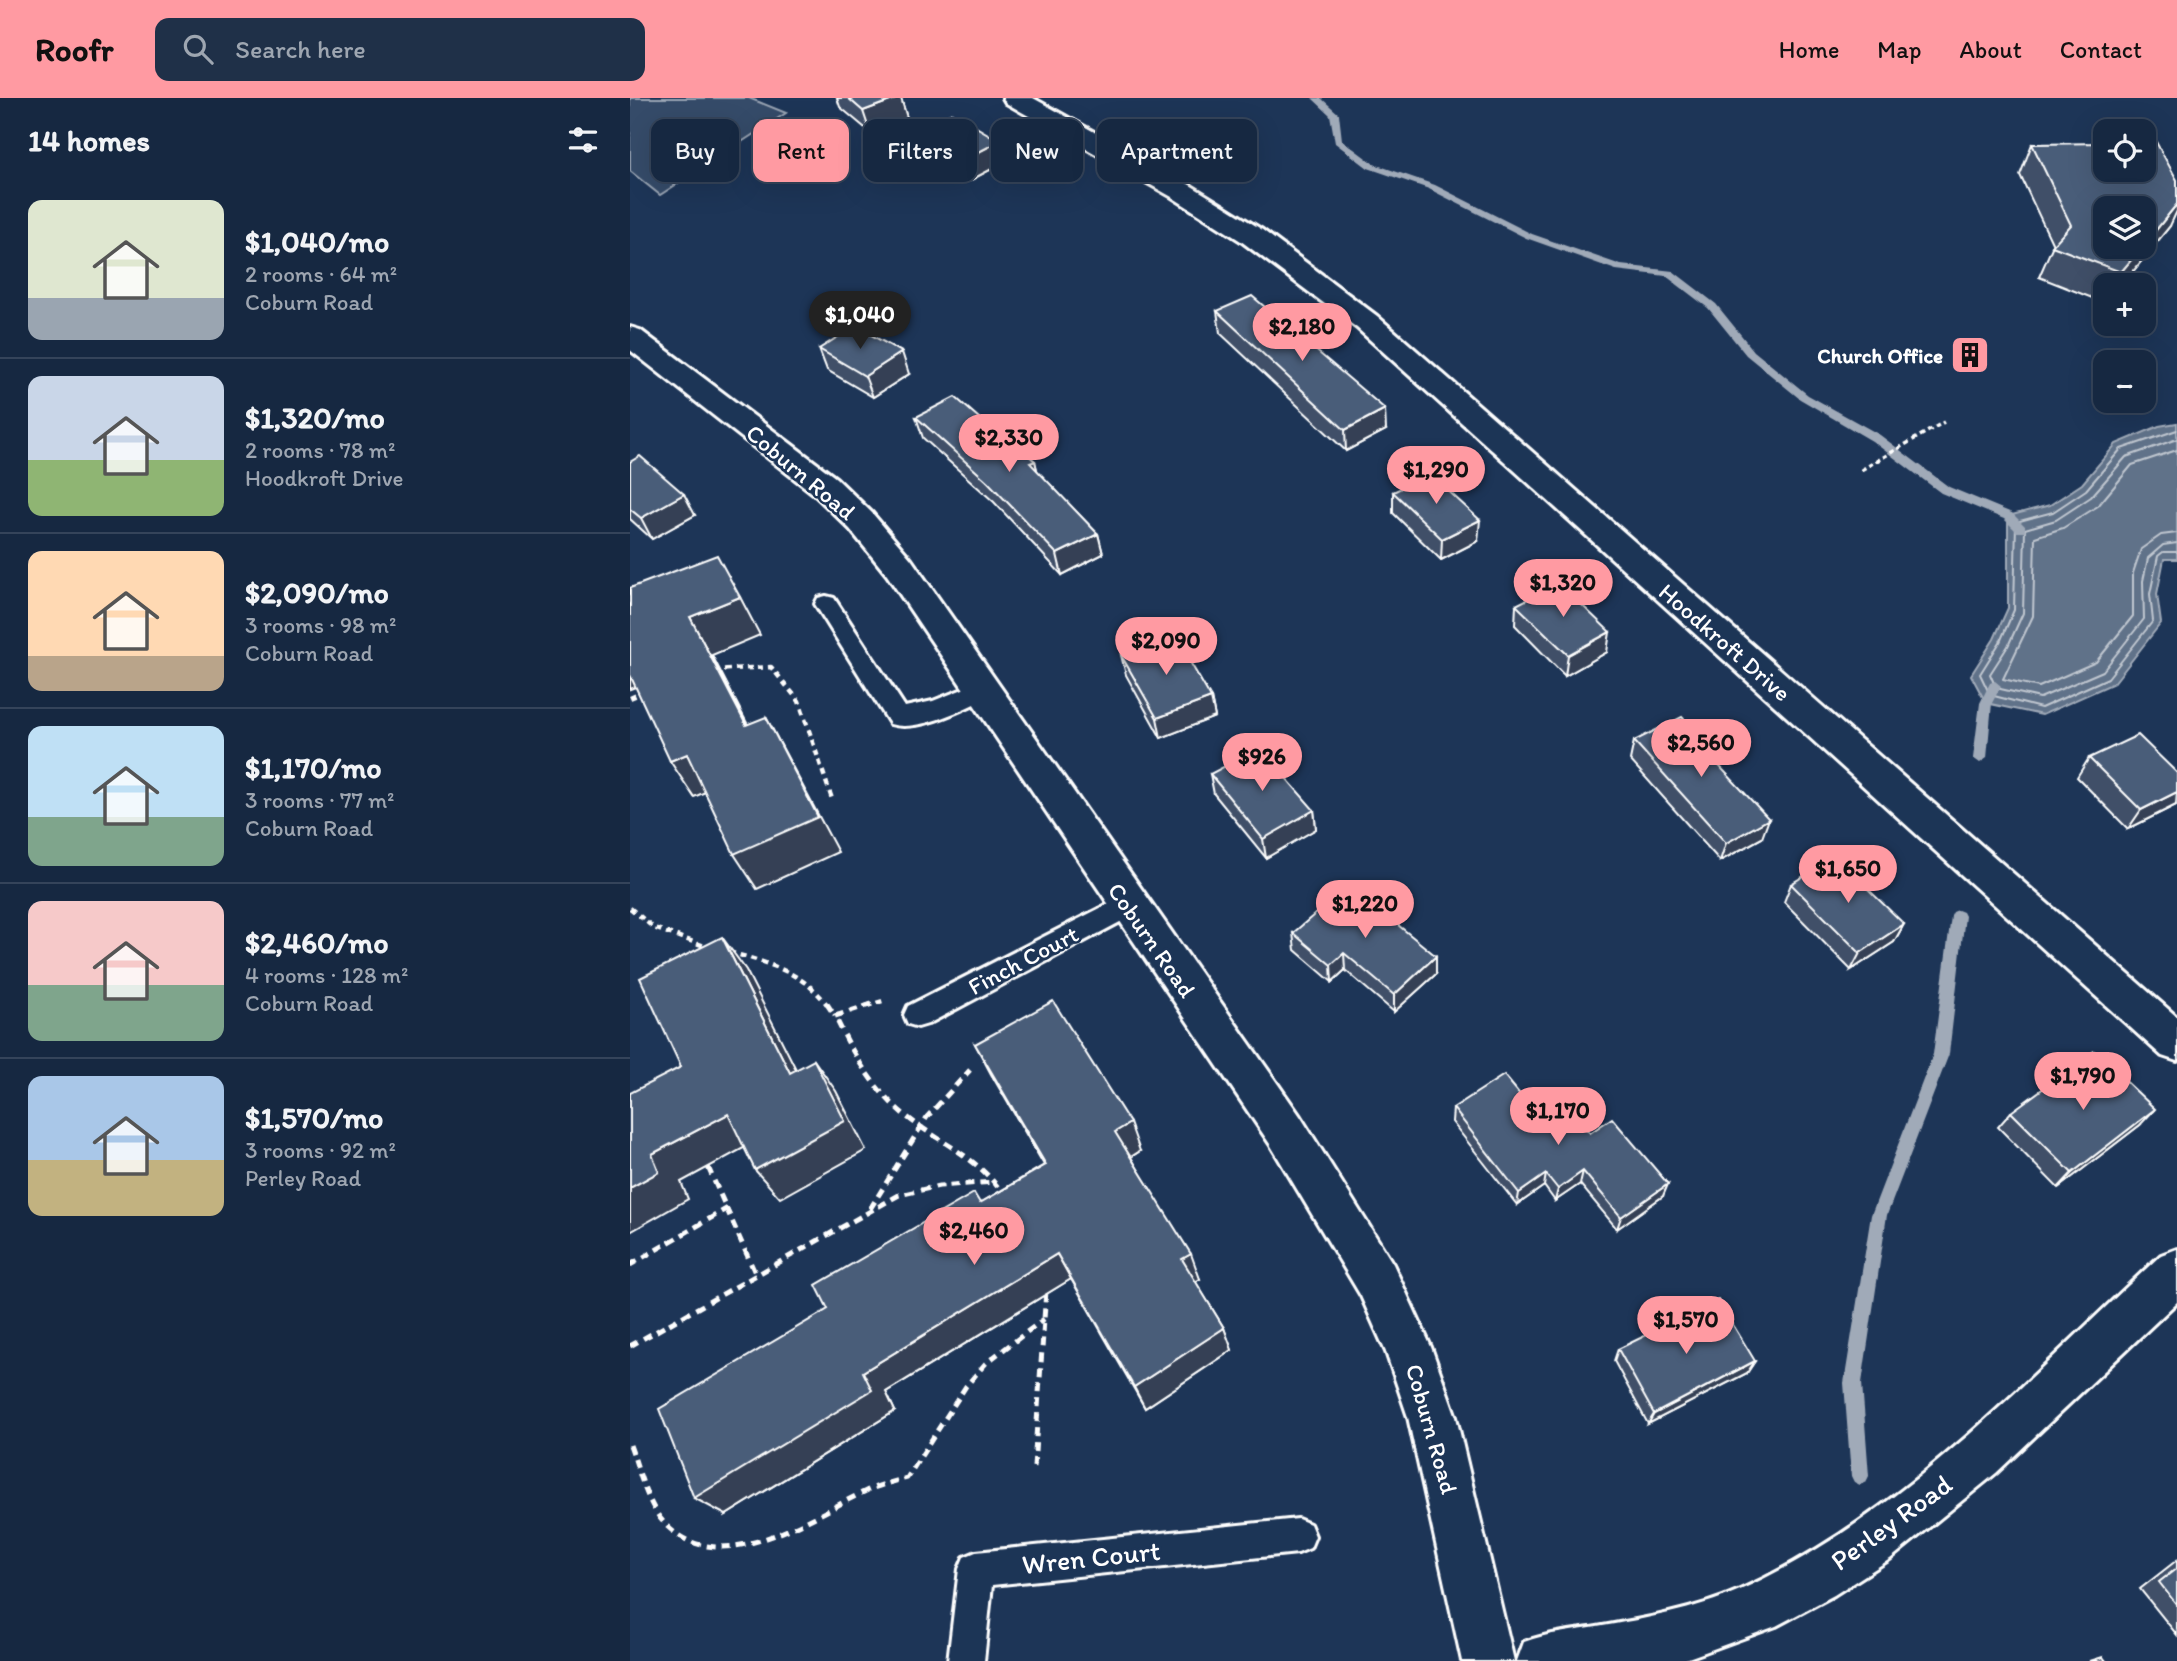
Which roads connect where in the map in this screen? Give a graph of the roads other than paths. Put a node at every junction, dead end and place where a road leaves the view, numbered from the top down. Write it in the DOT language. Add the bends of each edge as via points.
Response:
graph roads {
  1 [pos="1015,98"];
  2 [pos="630,337"];
  3 [pos="826,604"];
  4 [pos="983,690"];
  5 [pos="1128,905"];
  6 [pos="918,1015"];
  7 [pos="2177,1042"];
  8 [pos="2177,1271"];
  9 [pos="1298,1536"];
  10 [pos="966,1661"];
  11 [pos="1488,1661"];
  12 [pos="1543,1661"];
  1 -- 7 [label="street, Hoodkroft Drive" via="1251,235 1367,322"];
  2 -- 4 [label="street, Coburn Road" via="825,486 861,521"];
  3 -- 4 [label="lane" via="899,717 937,710"];
  4 -- 5 [label="street, Coburn Road"];
  5 -- 6 [label="lane, Finch Court"];
  5 -- 11 [label="street, Coburn Road" via="1285,1130 1377,1280 1408,1347 1432,1418"];
  8 -- 12 [label="street, Perley Road" via="1951,1480 1894,1526 1822,1573 1757,1608 1689,1633"];
  9 -- 10 [label="lane, Wren Court" via="975,1569"];
}
